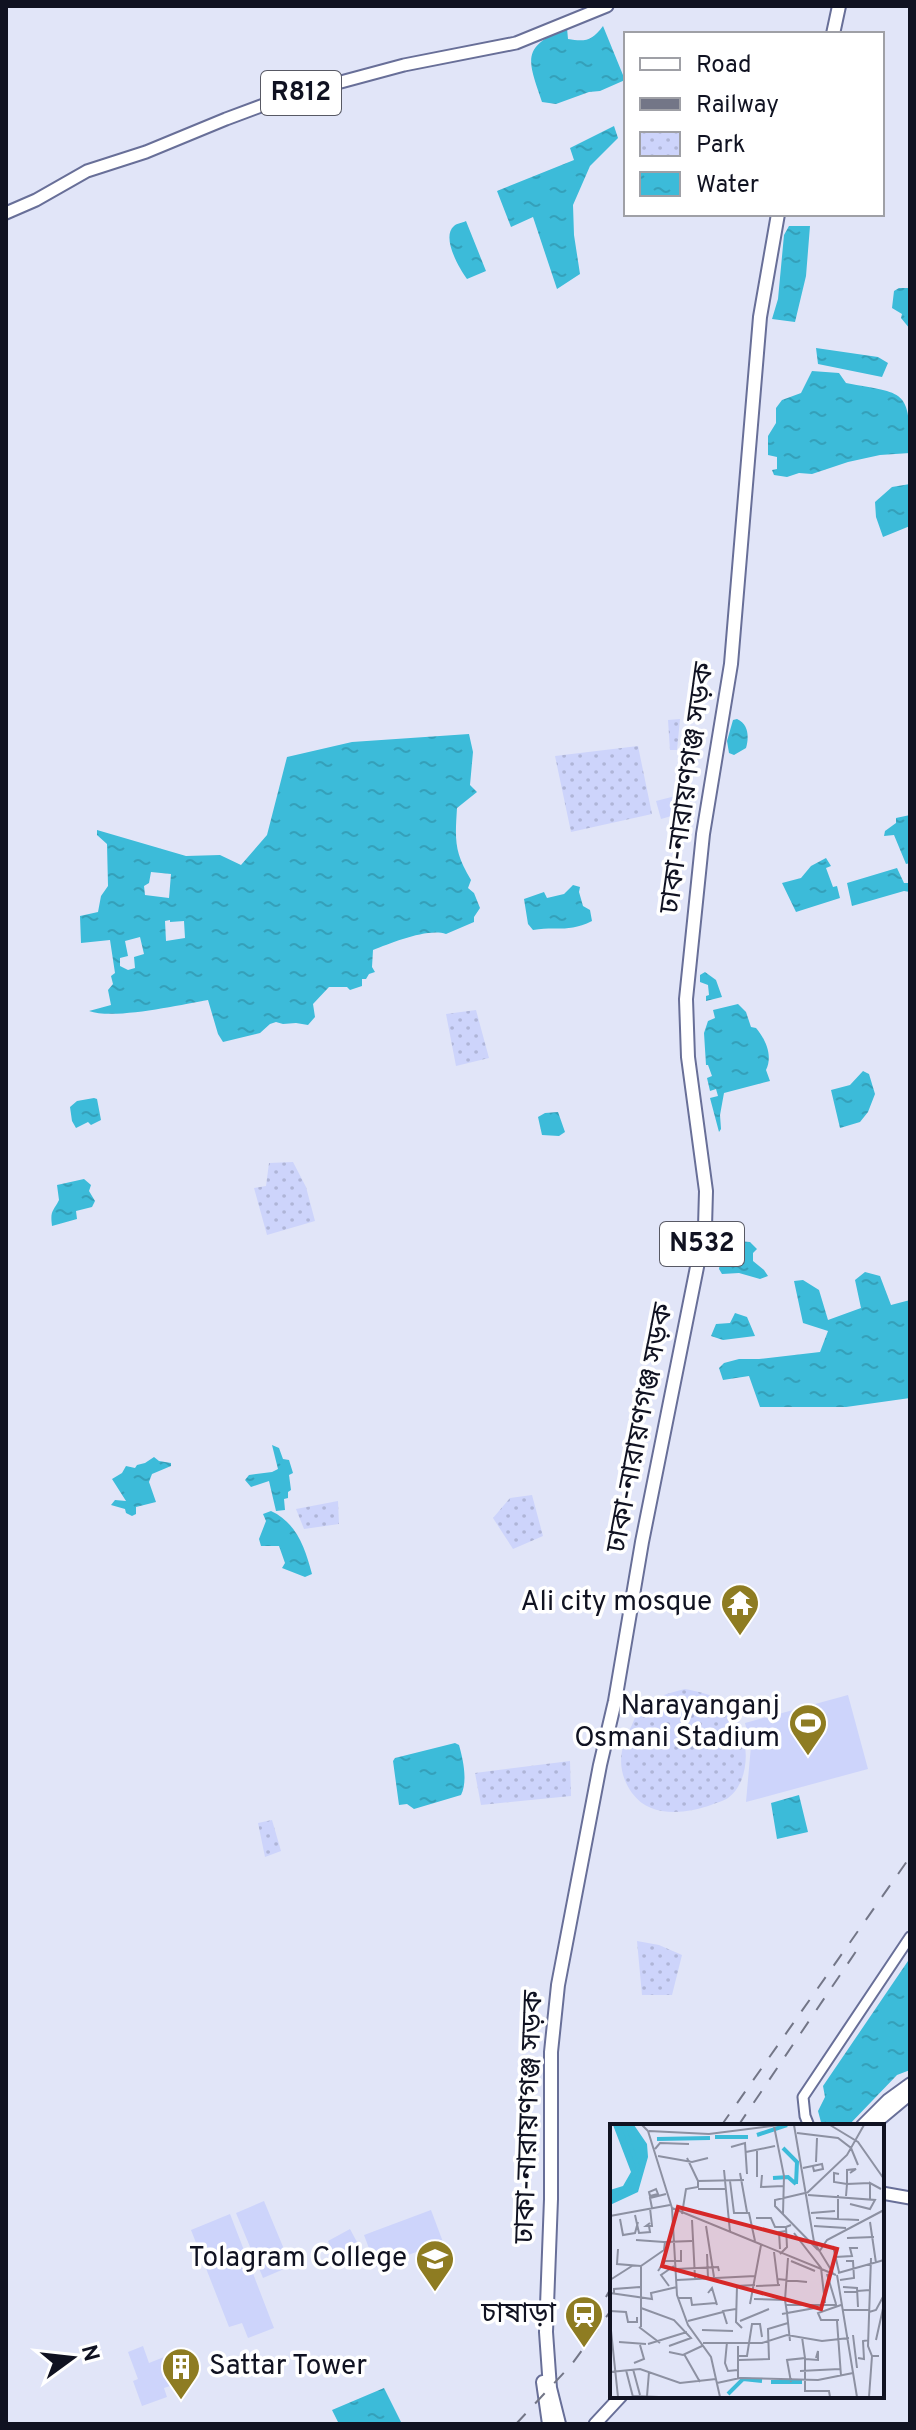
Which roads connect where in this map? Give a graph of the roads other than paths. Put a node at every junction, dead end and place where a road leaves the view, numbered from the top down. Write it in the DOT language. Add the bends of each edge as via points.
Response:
graph roads {
  1 [pos="607,6"];
  2 [pos="839,6"];
  3 [pos="833,32"];
  4 [pos="6,213"];
  5 [pos="778,216"];
  6 [pos="910,1937"];
  7 [pos="910,2084"];
  8 [pos="910,2094"];
  9 [pos="808,2124"];
  10 [pos="864,2124"];
  11 [pos="874,2124"];
  12 [pos="884,2193"];
  13 [pos="910,2198"];
  14 [pos="548,2268"];
  15 [pos="619,2398"];
  16 [pos="628,2398"];
  17 [pos="549,2424"];
  18 [pos="559,2424"];
  19 [pos="595,2424"];
  20 [pos="604,2424"];
  1 -- 4 [label="main road, R812" via="516,43 404,65 285,97 87,171"];
  2 -- 3 [label="highway"];
  5 -- 14 [label="highway, ঢাকা-নারায়ণগঞ্জ সড়ক / N532" via="761,305 731,664 702,842 686,999 705,1227 558,1985 551,2052"];
  6 -- 9 [label="street" via="803,2097"];
  7 -- 10 [label="main road"];
  8 -- 11 [label="main road"];
  12 -- 13 [label="main road"];
  14 -- 17 [label="highway, ঢাকা-নারায়ণগঞ্জ সড়ক / N532" via="539,2330"];
  14 -- 18 [label="highway, ঢাকা-নারায়ণগঞ্জ সড়ক / N532" via="546,2332"];
  15 -- 19 [label="main road"];
  16 -- 20 [label="main road"];
}
